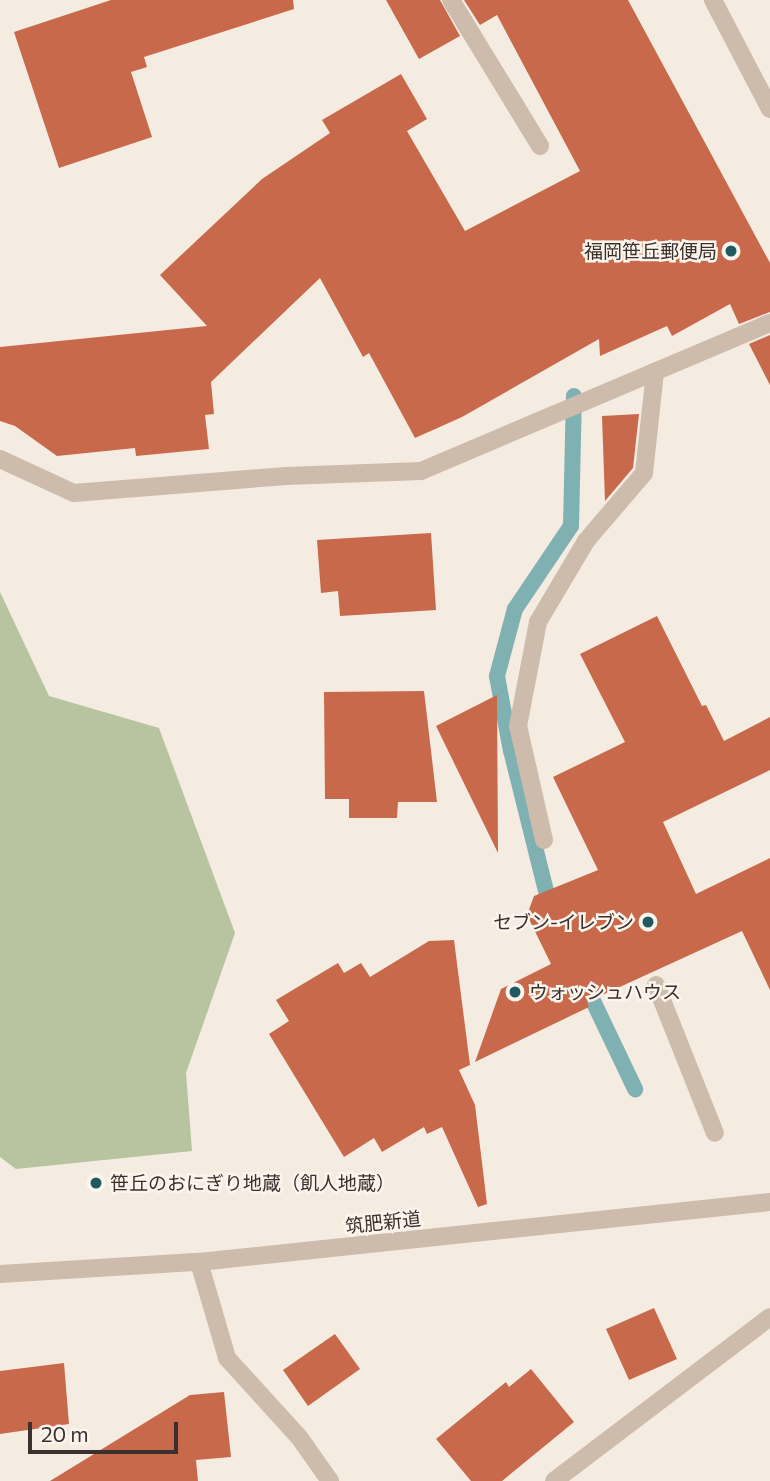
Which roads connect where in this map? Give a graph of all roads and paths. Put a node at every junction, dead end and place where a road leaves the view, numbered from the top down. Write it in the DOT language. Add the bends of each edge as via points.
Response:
graph roads {
  1 [pos="451,0"];
  2 [pos="713,0"];
  3 [pos="770,109"];
  4 [pos="540,146"];
  5 [pos="770,323"];
  6 [pos="655,372"];
  7 [pos="0,459"];
  8 [pos="544,840"];
  9 [pos="656,985"];
  10 [pos="715,1133"];
  11 [pos="770,1202"];
  12 [pos="199,1262"];
  13 [pos="0,1273"];
  14 [pos="770,1317"];
  15 [pos="330,1481"];
  16 [pos="554,1481"];
  1 -- 4 [label="street"];
  2 -- 3 [label="street"];
  5 -- 6 [label="street"];
  6 -- 7 [label="street" via="421,471 286,476 74,493"];
  6 -- 8 [label="street" via="644,473 586,541 538,622 518,726"];
  9 -- 10 [label="street"];
  11 -- 12 [label="street, 筑肥新道"];
  12 -- 13 [label="street, 筑肥新道"];
  12 -- 15 [label="street" via="227,1358 299,1437"];
  14 -- 16 [label="street"];
}
